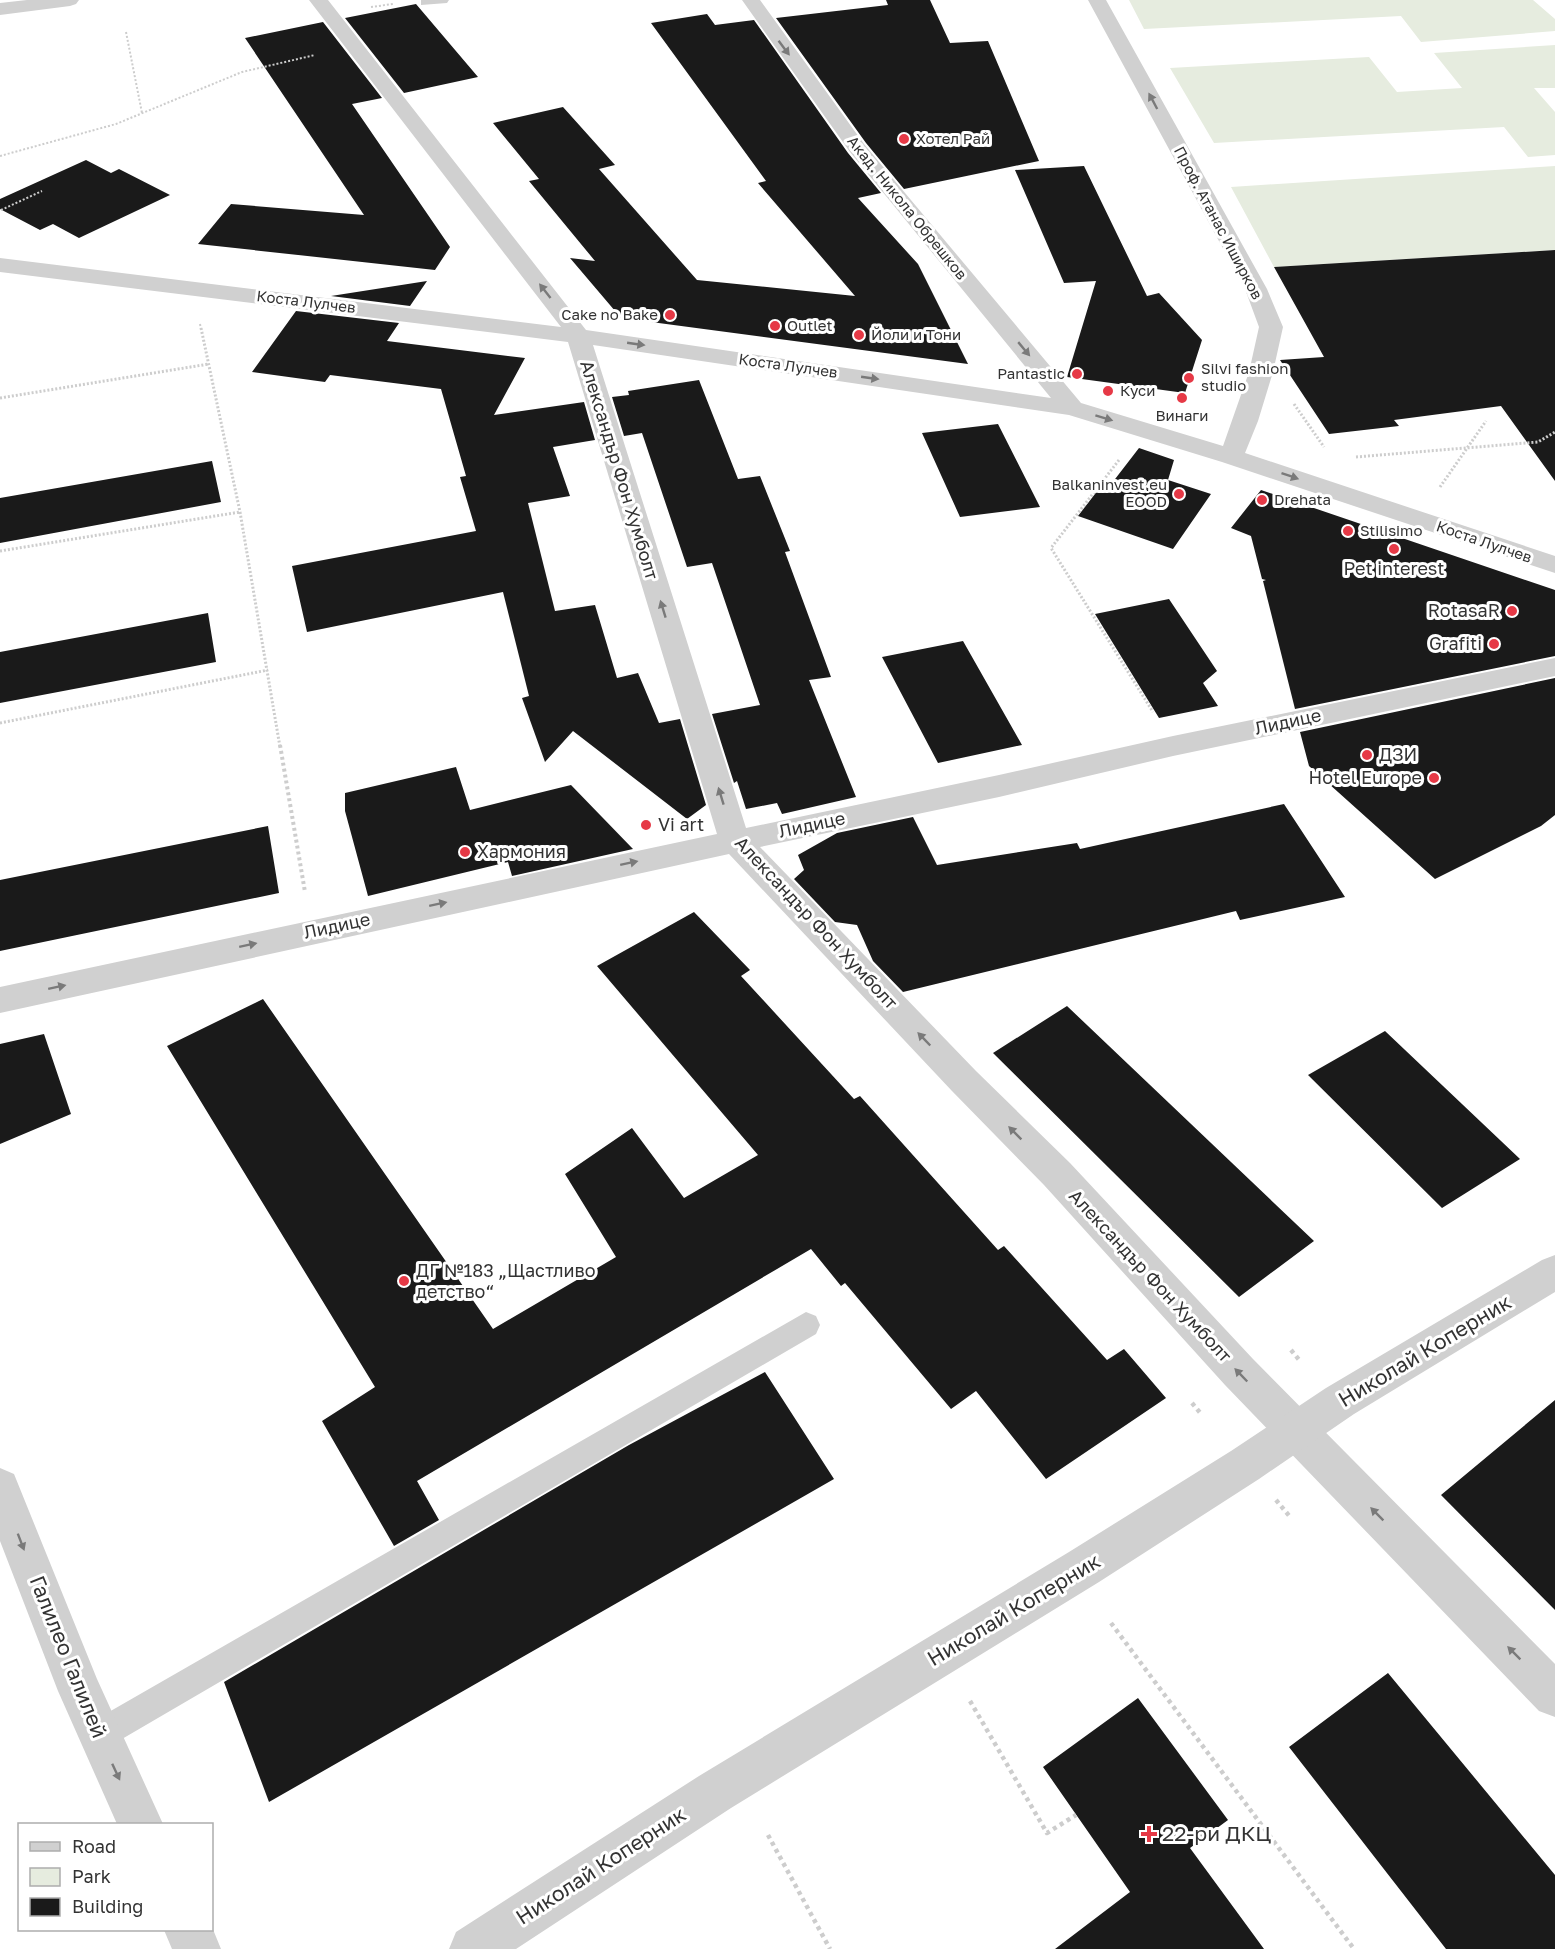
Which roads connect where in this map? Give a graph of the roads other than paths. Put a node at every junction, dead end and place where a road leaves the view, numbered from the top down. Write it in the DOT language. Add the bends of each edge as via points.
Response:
graph roads {
  1 [pos="70,0"];
  2 [pos="318,0"];
  3 [pos="442,0"];
  4 [pos="751,0"];
  5 [pos="1098,0"];
  6 [pos="426,2"];
  7 [pos="0,9"];
  8 [pos="0,265"];
  9 [pos="578,336"];
  10 [pos="1072,408"];
  11 [pos="1231,457"];
  12 [pos="1555,565"];
  13 [pos="1555,667"];
  14 [pos="735,841"];
  15 [pos="0,1000"];
  16 [pos="1555,1272"];
  17 [pos="806,1325"];
  18 [pos="1297,1431"];
  19 [pos="0,1488"];
  20 [pos="1555,1695"];
  21 [pos="99,1735"];
  22 [pos="140,1823"];
  23 [pos="189,1931"];
  24 [pos="197,1949"];
  25 [pos="473,1949"];
  1 -- 7 [label="street"];
  9 -- 2 [label="street, Александър Фон Хумболт, one-way"];
  3 -- 6 [label="lane"];
  4 -- 10 [label="street, Акад. Никола Обрешков, one-way" via="857,148"];
  11 -- 5 [label="street, Проф. Атанас Иширков, one-way" via="1261,372 1270,327 1256,289"];
  8 -- 9 [label="street, Коста Лулчев"];
  9 -- 10 [label="street, Коста Лулчев, one-way"];
  14 -- 9 [label="street, Александър Фон Хумболт, one-way"];
  10 -- 11 [label="street, Коста Лулчев, one-way"];
  11 -- 12 [label="street, Коста Лулчев, one-way"];
  13 -- 14 [label="street, Лидице"];
  15 -- 14 [label="street, Лидице, one-way"];
  18 -- 14 [label="street, Александър Фон Хумболт, one-way" via="1057,1174"];
  16 -- 18 [label="street, Николай Коперник"];
  17 -- 21 [label="lane"];
  20 -- 18 [label="street, Александър Фон Хумболт, one-way"];
  18 -- 25 [label="street, Николай Коперник" via="1084,1567 715,1792"];
  19 -- 21 [label="street, Галилео Галилей, one-way"];
  21 -- 22 [label="street, Галилео Галилей, one-way"];
  23 -- 24 [label="street"];
}
